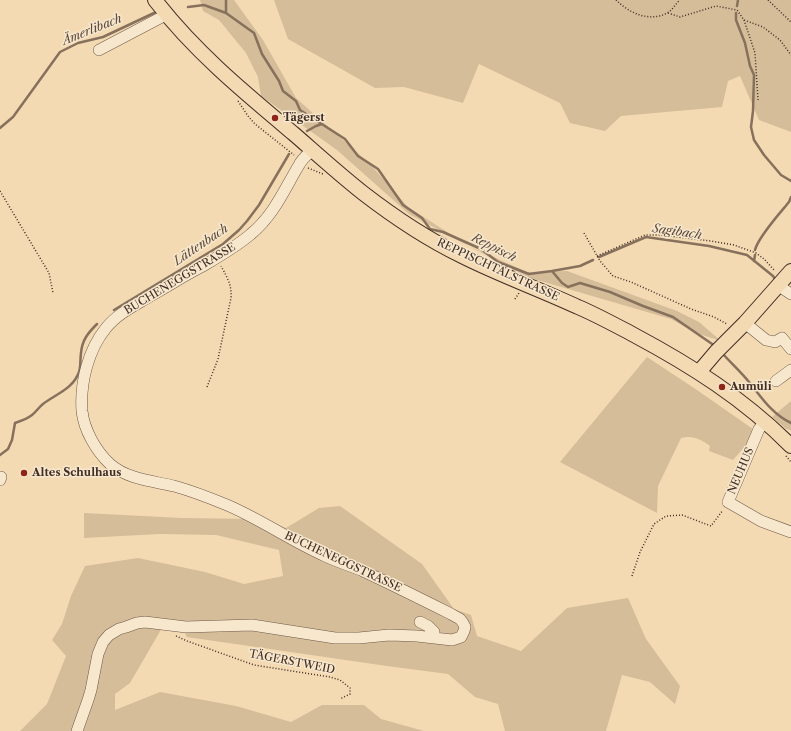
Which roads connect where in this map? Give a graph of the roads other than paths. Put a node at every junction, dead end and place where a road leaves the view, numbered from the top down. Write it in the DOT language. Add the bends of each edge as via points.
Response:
graph roads {
  1 [pos="155,0"];
  2 [pos="166,13"];
  3 [pos="98,50"];
  4 [pos="312,150"];
  5 [pos="785,279"];
  6 [pos="791,294"];
  7 [pos="741,326"];
  8 [pos="791,349"];
  9 [pos="791,370"];
  10 [pos="699,372"];
  11 [pos="776,381"];
  12 [pos="765,422"];
  13 [pos="791,446"];
  14 [pos="791,532"];
  15 [pos="420,622"];
  16 [pos="434,638"];
  17 [pos="77,731"];
  1 -- 2 [label="main road, REPPISCHTALSTRASSE"];
  2 -- 3 [label="street"];
  2 -- 4 [label="main road, REPPISCHTALSTRASSE" via="238,87"];
  4 -- 10 [label="main road, REPPISCHTALSTRASSE" via="362,192 424,236 503,275 608,321"];
  4 -- 16 [label="street, BUCHENEGGSTRASSE" via="300,163 273,210 242,242 114,319 102,334 87,365 82,413 92,441 109,464 119,470 227,505 325,557 358,569 451,614 460,619 465,627 463,634 457,639"];
  5 -- 6 [label="street"];
  5 -- 7 [label="main road"];
  7 -- 8 [label="street" via="766,340 775,342 782,338"];
  7 -- 10 [label="main road"];
  9 -- 11 [label="street"];
  10 -- 12 [label="main road, REPPISCHTALSTRASSE"];
  12 -- 13 [label="main road, REPPISCHTALSTRASSE"];
  12 -- 14 [label="street, NEUHUS" via="759,429 728,502 761,521"];
  15 -- 16 [label="street" via="434,632"];
  16 -- 17 [label="street, BUCHENEGGSTRASSE" via="389,635 335,638 252,625 186,627 145,622 137,624 109,635 103,642"];
}
